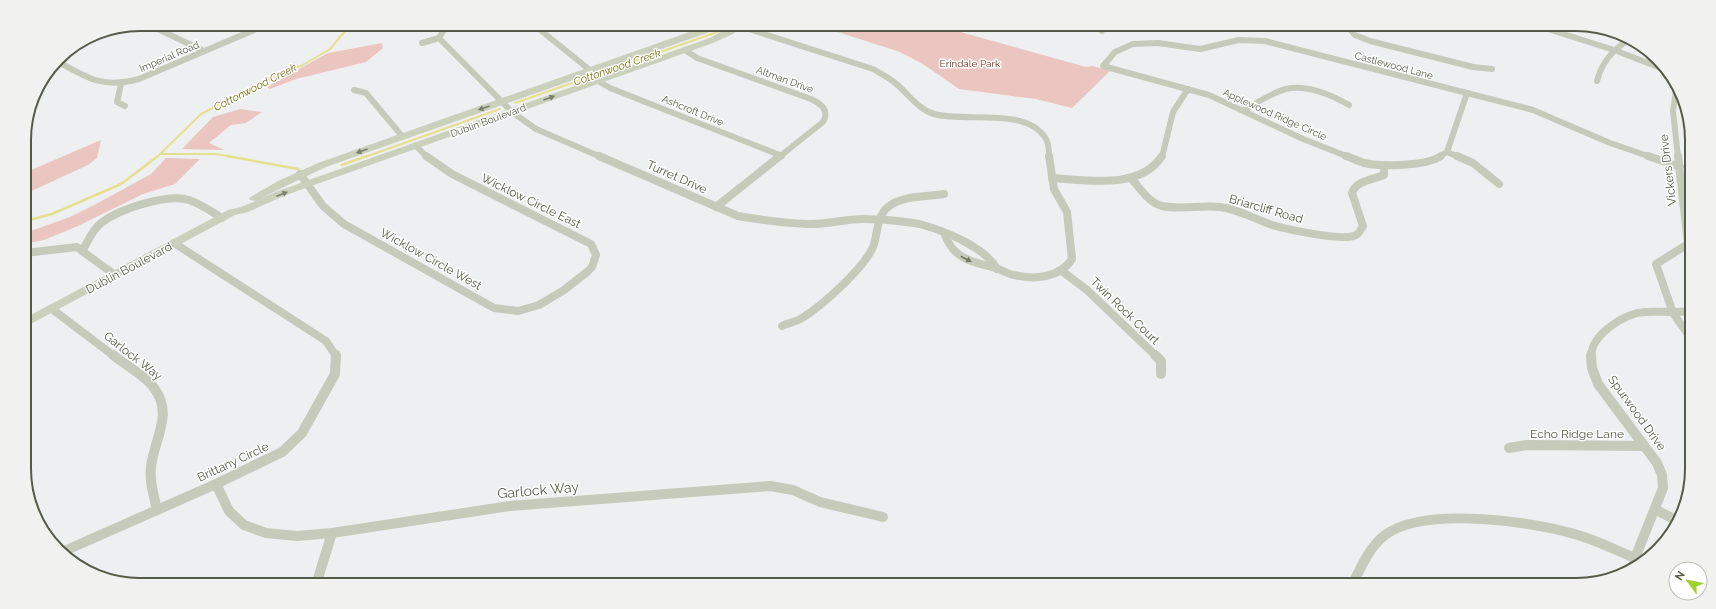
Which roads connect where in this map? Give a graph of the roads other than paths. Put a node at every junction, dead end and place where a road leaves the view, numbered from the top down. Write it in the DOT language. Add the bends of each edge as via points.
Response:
graph roads {
  1 [pos="163,31"];
  2 [pos="251,31"];
  3 [pos="443,31"];
  4 [pos="542,31"];
  5 [pos="704,31"];
  6 [pos="730,31"];
  7 [pos="758,31"];
  8 [pos="1352,31"];
  9 [pos="1554,31"];
  10 [pos="439,38"];
  11 [pos="1625,42"];
  12 [pos="422,43"];
  13 [pos="685,50"];
  14 [pos="1614,50"];
  15 [pos="204,51"];
  16 [pos="1651,63"];
  17 [pos="62,64"];
  18 [pos="1654,65"];
  19 [pos="1103,66"];
  20 [pos="1492,69"];
  21 [pos="591,70"];
  22 [pos="1597,80"];
  23 [pos="598,81"];
  24 [pos="121,84"];
  25 [pos="1188,89"];
  26 [pos="354,90"];
  27 [pos="1467,93"];
  28 [pos="1675,96"];
  29 [pos="503,101"];
  30 [pos="1349,105"];
  31 [pos="125,106"];
  32 [pos="1244,110"];
  33 [pos="512,112"];
  34 [pos="402,136"];
  35 [pos="416,146"];
  36 [pos="1446,152"];
  37 [pos="782,156"];
  38 [pos="1384,165"];
  39 [pos="1680,167"];
  40 [pos="300,174"];
  41 [pos="1052,178"];
  42 [pos="1131,178"];
  43 [pos="308,184"];
  44 [pos="1499,184"];
  45 [pos="944,194"];
  46 [pos="716,207"];
  47 [pos="232,212"];
  48 [pos="1685,215"];
  49 [pos="222,218"];
  50 [pos="880,220"];
  51 [pos="945,235"];
  52 [pos="174,243"];
  53 [pos="1685,246"];
  54 [pos="82,251"];
  55 [pos="31,252"];
  56 [pos="997,269"];
  57 [pos="1062,270"];
  58 [pos="115,275"];
  59 [pos="567,287"];
  60 [pos="52,309"];
  61 [pos="1685,312"];
  62 [pos="1673,313"];
  63 [pos="31,321"];
  64 [pos="782,326"];
  65 [pos="1685,330"];
  66 [pos="1161,374"];
  67 [pos="1644,446"];
  68 [pos="1510,448"];
  69 [pos="216,484"];
  70 [pos="157,510"];
  71 [pos="1656,510"];
  72 [pos="883,517"];
  73 [pos="1673,519"];
  74 [pos="332,533"];
  75 [pos="67,550"];
  76 [pos="1635,560"];
  77 [pos="1633,561"];
  78 [pos="318,578"];
  79 [pos="1356,578"];
  1 -- 15 [label="street"];
  2 -- 15 [label="street, Imperial Road"];
  3 -- 10 [label="street"];
  4 -- 21 [label="street"];
  5 -- 21 [label="main road, Dublin Boulevard"];
  6 -- 13 [label="main road, Dublin Boulevard" via="721,37"];
  7 -- 41 [label="street" via="873,69 893,80 920,107 933,114 951,117 999,117 1030,125 1047,140"];
  8 -- 20 [label="street" via="1370,41 1474,67"];
  9 -- 14 [label="street"];
  10 -- 12 [label="street"];
  10 -- 29 [label="street, Turret Drive"];
  11 -- 14 [label="street"];
  13 -- 23 [label="main road, Dublin Boulevard"];
  13 -- 37 [label="street, Altman Drive" via="697,58 811,99 825,108 827,117 823,122"];
  14 -- 16 [label="street"];
  14 -- 22 [label="street" via="1601,65"];
  15 -- 24 [label="street, Imperial Road" via="139,79"];
  16 -- 18 [label="street"];
  17 -- 24 [label="street, Imperial Road" via="100,84"];
  19 -- 25 [label="street, Applewood Ridge Circle"];
  19 -- 27 [label="street, Castlewood Lane" via="1115,52 1133,44 1158,43 1200,48 1233,41 1256,40"];
  21 -- 29 [label="main road, Dublin Boulevard"];
  33 -- 23 [label="main road, Dublin Boulevard, one-way"];
  23 -- 37 [label="street, Ashcroft Drive"];
  24 -- 31 [label="street" via="117,102"];
  25 -- 32 [label="street, Applewood Ridge Circle"];
  25 -- 42 [label="street" via="1172,115 1161,160 1150,170"];
  26 -- 34 [label="street" via="366,94"];
  27 -- 36 [label="street"];
  27 -- 39 [label="street, Castlewood Lane" via="1533,110 1610,143"];
  28 -- 39 [label="street, Vickers Drive" via="1673,111"];
  29 -- 33 [label="street, Turret Drive"];
  29 -- 34 [label="main road, Dublin Boulevard, one-way"];
  30 -- 32 [label="street" via="1340,99 1312,91 1288,88"];
  32 -- 38 [label="street, Applewood Ridge Circle" via="1303,140 1364,163"];
  33 -- 35 [label="main road, Dublin Boulevard"];
  33 -- 46 [label="street, Turret Drive" via="536,129"];
  34 -- 40 [label="main road, Dublin Boulevard, one-way"];
  35 -- 43 [label="main road, Dublin Boulevard"];
  35 -- 59 [label="street, Wicklow Circle East" via="428,158 452,174 591,244 596,255 591,267"];
  36 -- 38 [label="street, Applewood Ridge Circle" via="1427,162"];
  36 -- 44 [label="street" via="1473,163"];
  37 -- 46 [label="street, Altman Drive"];
  38 -- 42 [label="street, Briarcliff Road" via="1384,175 1359,183 1353,189 1352,193 1364,226 1357,235 1344,238 1282,228 1230,209 1162,206 1149,199"];
  39 -- 48 [label="street, Vickers Drive"];
  40 -- 43 [label="street, Wicklow Circle West"];
  40 -- 47 [label="main road, Dublin Boulevard" via="238,206"];
  41 -- 42 [label="street"];
  41 -- 57 [label="street" via="1054,189 1067,212 1068,221 1072,259"];
  47 -- 43 [label="main road, Dublin Boulevard, one-way" via="244,210"];
  43 -- 59 [label="street, Wicklow Circle West" via="323,206 344,224 494,308 512,311 534,307"];
  45 -- 50 [label="street" via="896,202 886,209"];
  46 -- 50 [label="street, Turret Drive" via="738,216 759,220 819,224"];
  47 -- 49 [label="main road, Dublin Boulevard"];
  49 -- 52 [label="main road, Dublin Boulevard"];
  49 -- 54 [label="street" via="179,198 150,203 130,208 102,223"];
  50 -- 51 [label="street, Turret Drive" via="922,225"];
  50 -- 64 [label="street" via="873,248 858,268 801,318"];
  51 -- 56 [label="street, Turret Drive" via="976,249 992,260"];
  51 -- 56 [label="street, one-way" via="949,247 955,253 976,264"];
  52 -- 58 [label="main road, Dublin Boulevard"];
  52 -- 69 [label="street, Brittany Circle" via="326,341 332,346 337,359 335,374 302,433 271,458"];
  53 -- 62 [label="street, Vickers Drive" via="1656,264"];
  54 -- 55 [label="street" via="77,247"];
  54 -- 58 [label="street"];
  56 -- 57 [label="street" via="1025,276 1047,276"];
  57 -- 66 [label="street, Twin Rock Court" via="1087,290 1160,361"];
  58 -- 60 [label="main road, Dublin Boulevard"];
  60 -- 63 [label="main road, Dublin Boulevard"];
  60 -- 70 [label="street, Garlock Way" via="154,386 159,394 163,403 164,421 151,468 152,492"];
  61 -- 62 [label="street, Spurwood Drive"];
  62 -- 65 [label="street, Vickers Drive"];
  62 -- 67 [label="street, Spurwood Drive" via="1644,312 1628,317 1601,333 1594,343 1591,354 1592,368 1598,384"];
  67 -- 68 [label="street, Echo Ridge Lane"];
  67 -- 71 [label="street, Spurwood Drive" via="1657,463 1662,475 1663,488"];
  69 -- 70 [label="street, Brittany Circle"];
  69 -- 74 [label="street, Garlock Way" via="229,511 249,527 281,536"];
  70 -- 75 [label="street, Brittany Circle"];
  71 -- 73 [label="street"];
  71 -- 76 [label="street, Spurwood Drive"];
  72 -- 74 [label="street, Garlock Way" via="820,502 793,490 770,486 510,506"];
  74 -- 78 [label="street"];
  77 -- 79 [label="street, Spurwood Drive" via="1585,537 1546,527 1440,518 1392,530 1372,547"];
}
